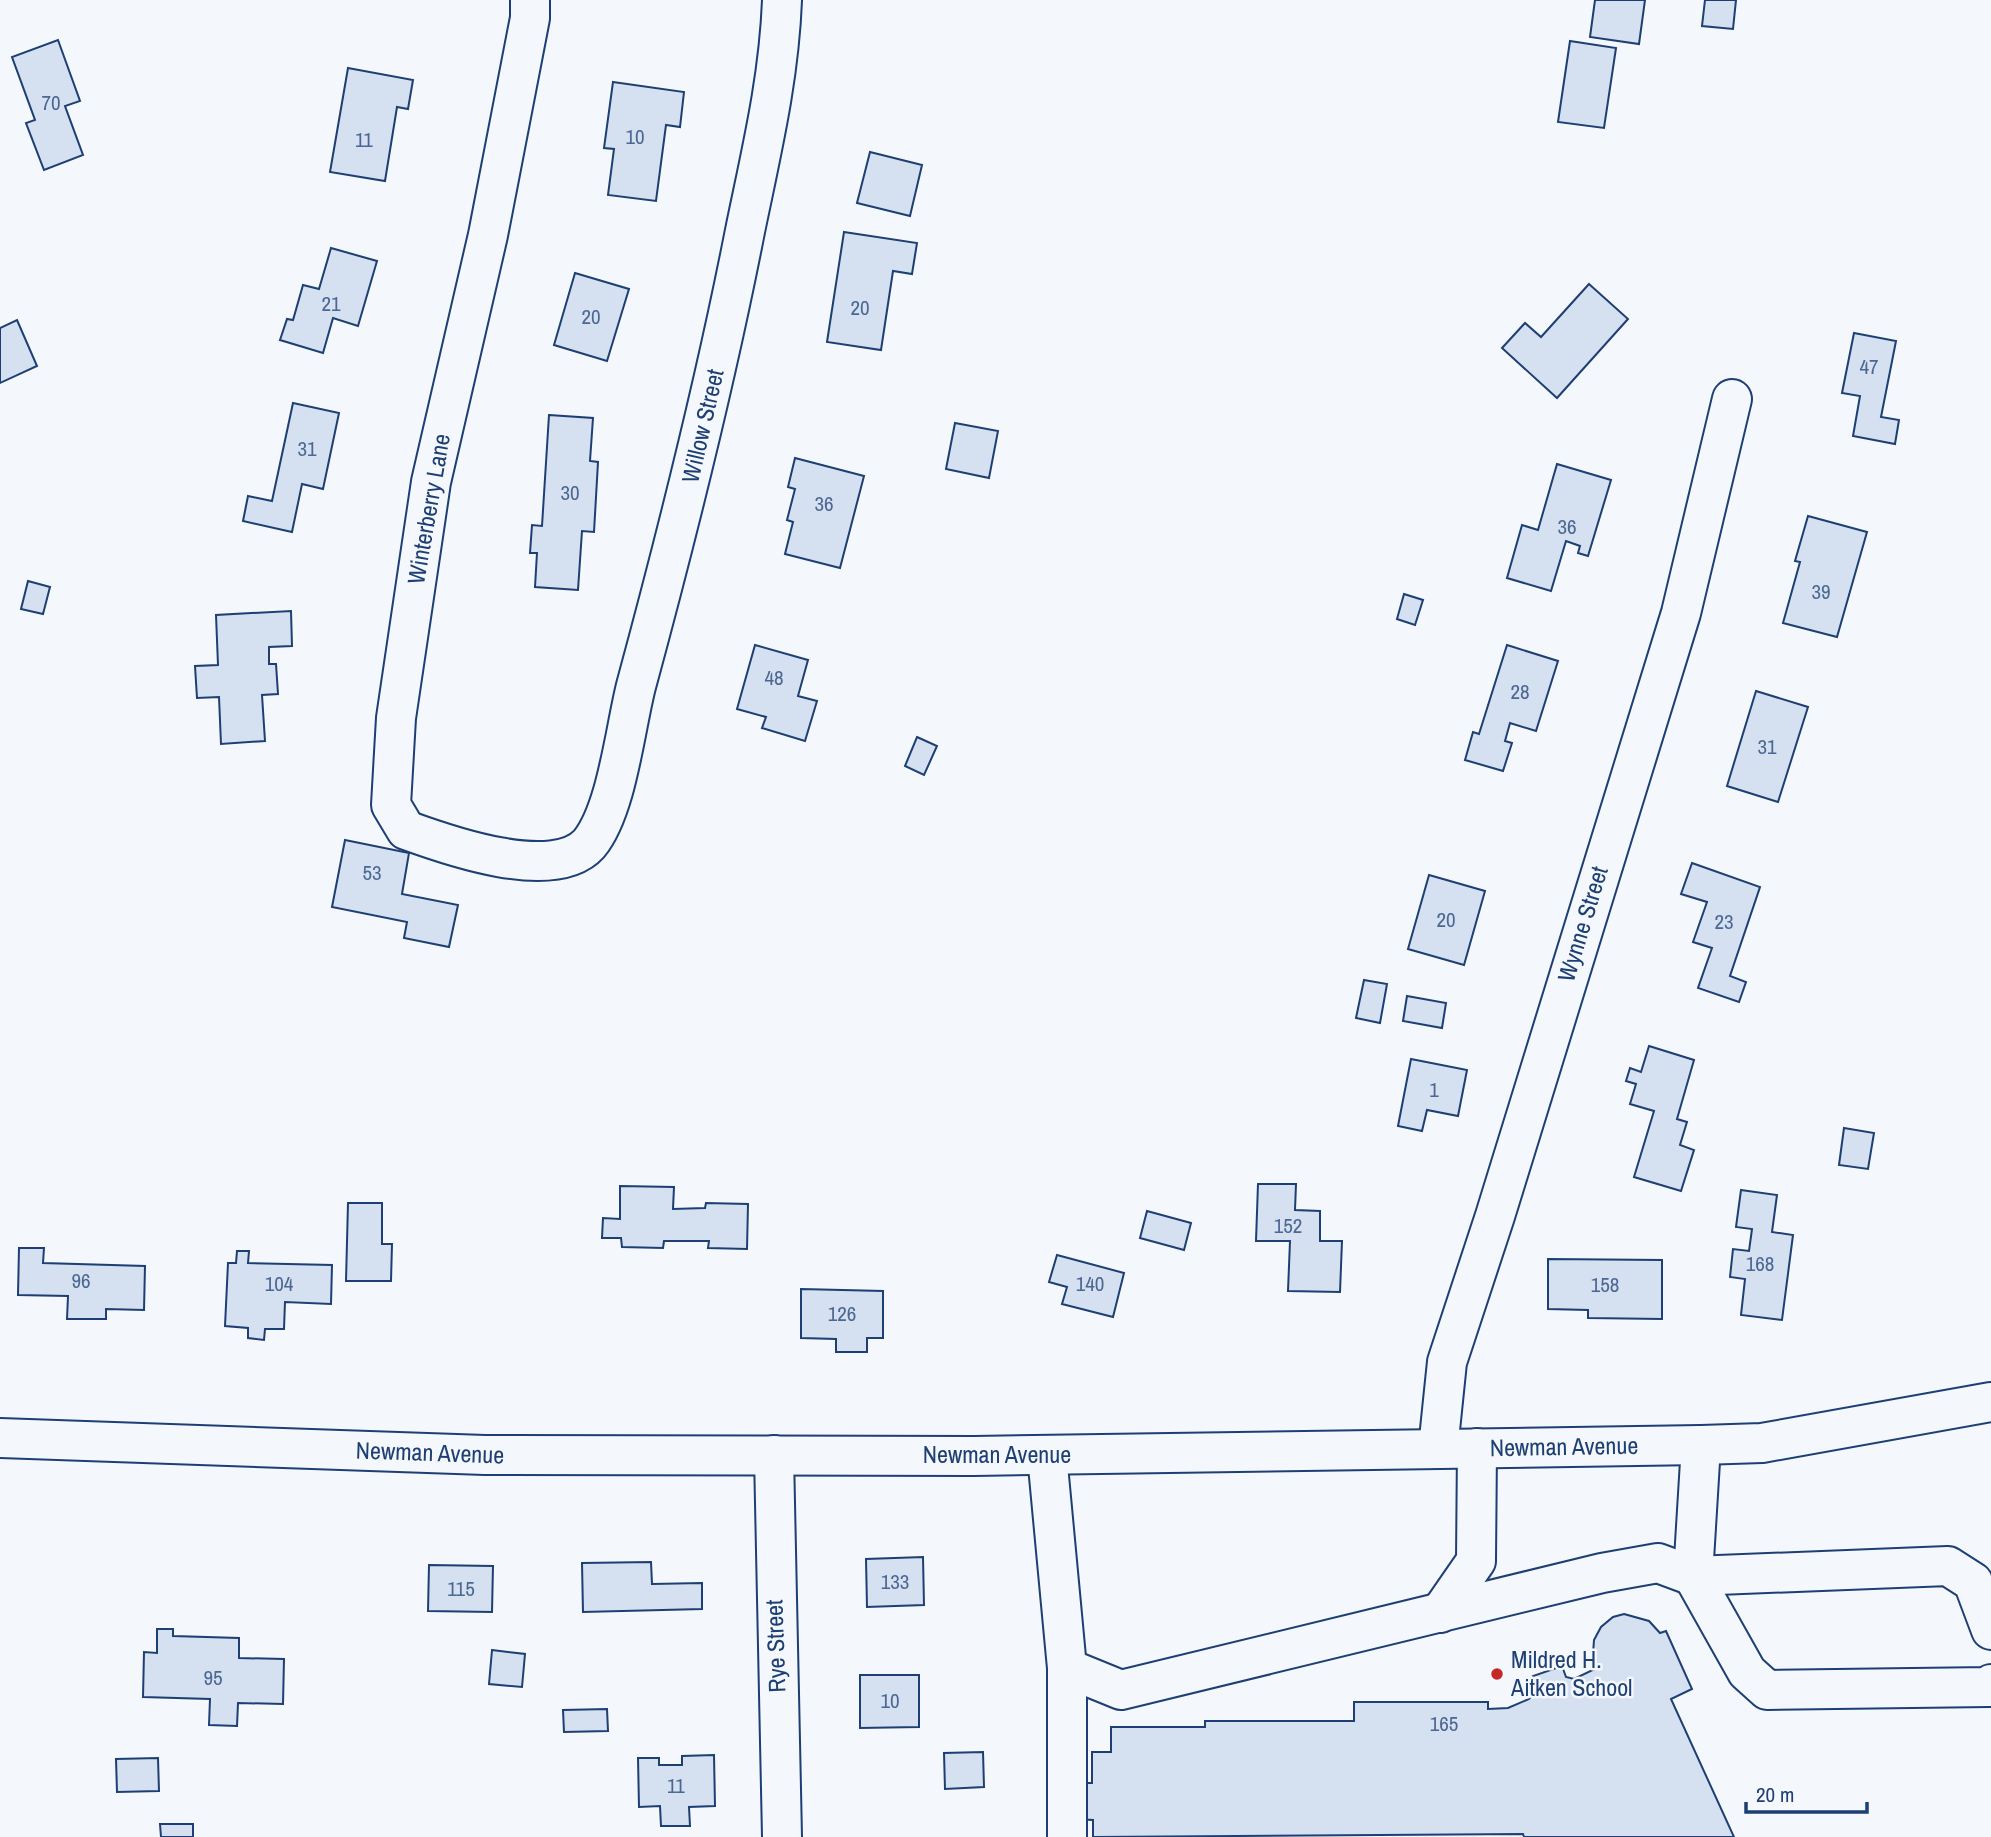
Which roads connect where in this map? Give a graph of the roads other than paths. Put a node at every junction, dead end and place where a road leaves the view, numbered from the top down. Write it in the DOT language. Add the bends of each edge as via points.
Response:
graph roads {
  1 [pos="530,0"];
  2 [pos="782,0"];
  3 [pos="1732,399"];
  4 [pos="588,844"];
  5 [pos="1991,1402"];
  6 [pos="0,1438"];
  7 [pos="1701,1445"];
  8 [pos="1477,1448"];
  9 [pos="1438,1449"];
  10 [pos="774,1455"];
  11 [pos="1047,1455"];
  12 [pos="1693,1576"];
  13 [pos="1440,1612"];
  14 [pos="1991,1630"];
  15 [pos="1067,1668"];
  16 [pos="1991,1684"];
  17 [pos="782,1837"];
  18 [pos="1067,1837"];
  1 -- 4 [label="street, Winterberry Lane" via="488,235 431,482 396,718 391,805 405,830 492,854 537,862 569,856"];
  2 -- 4 [label="street, Willow Street" via="780,59 689,490 618,770"];
  3 -- 9 [label="street, Wynne Street" via="1681,613 1447,1362"];
  5 -- 7 [label="street, Newman Avenue" via="1762,1443"];
  6 -- 10 [label="street, Newman Avenue" via="485,1455"];
  7 -- 8 [label="street, Newman Avenue"];
  7 -- 12 [label="street"];
  8 -- 9 [label="street, Newman Avenue"];
  8 -- 13 [label="street" via="1476,1560"];
  9 -- 11 [label="street, Newman Avenue"];
  10 -- 11 [label="street, Newman Avenue"];
  10 -- 17 [label="street, Rye Street"];
  11 -- 15 [label="street"];
  12 -- 13 [label="street" via="1658,1563"];
  12 -- 14 [label="street" via="1948,1566 1973,1582"];
  12 -- 16 [label="street" via="1747,1672 1767,1690"];
  13 -- 15 [label="street" via="1121,1690"];
  15 -- 18 [label="street"];
}
